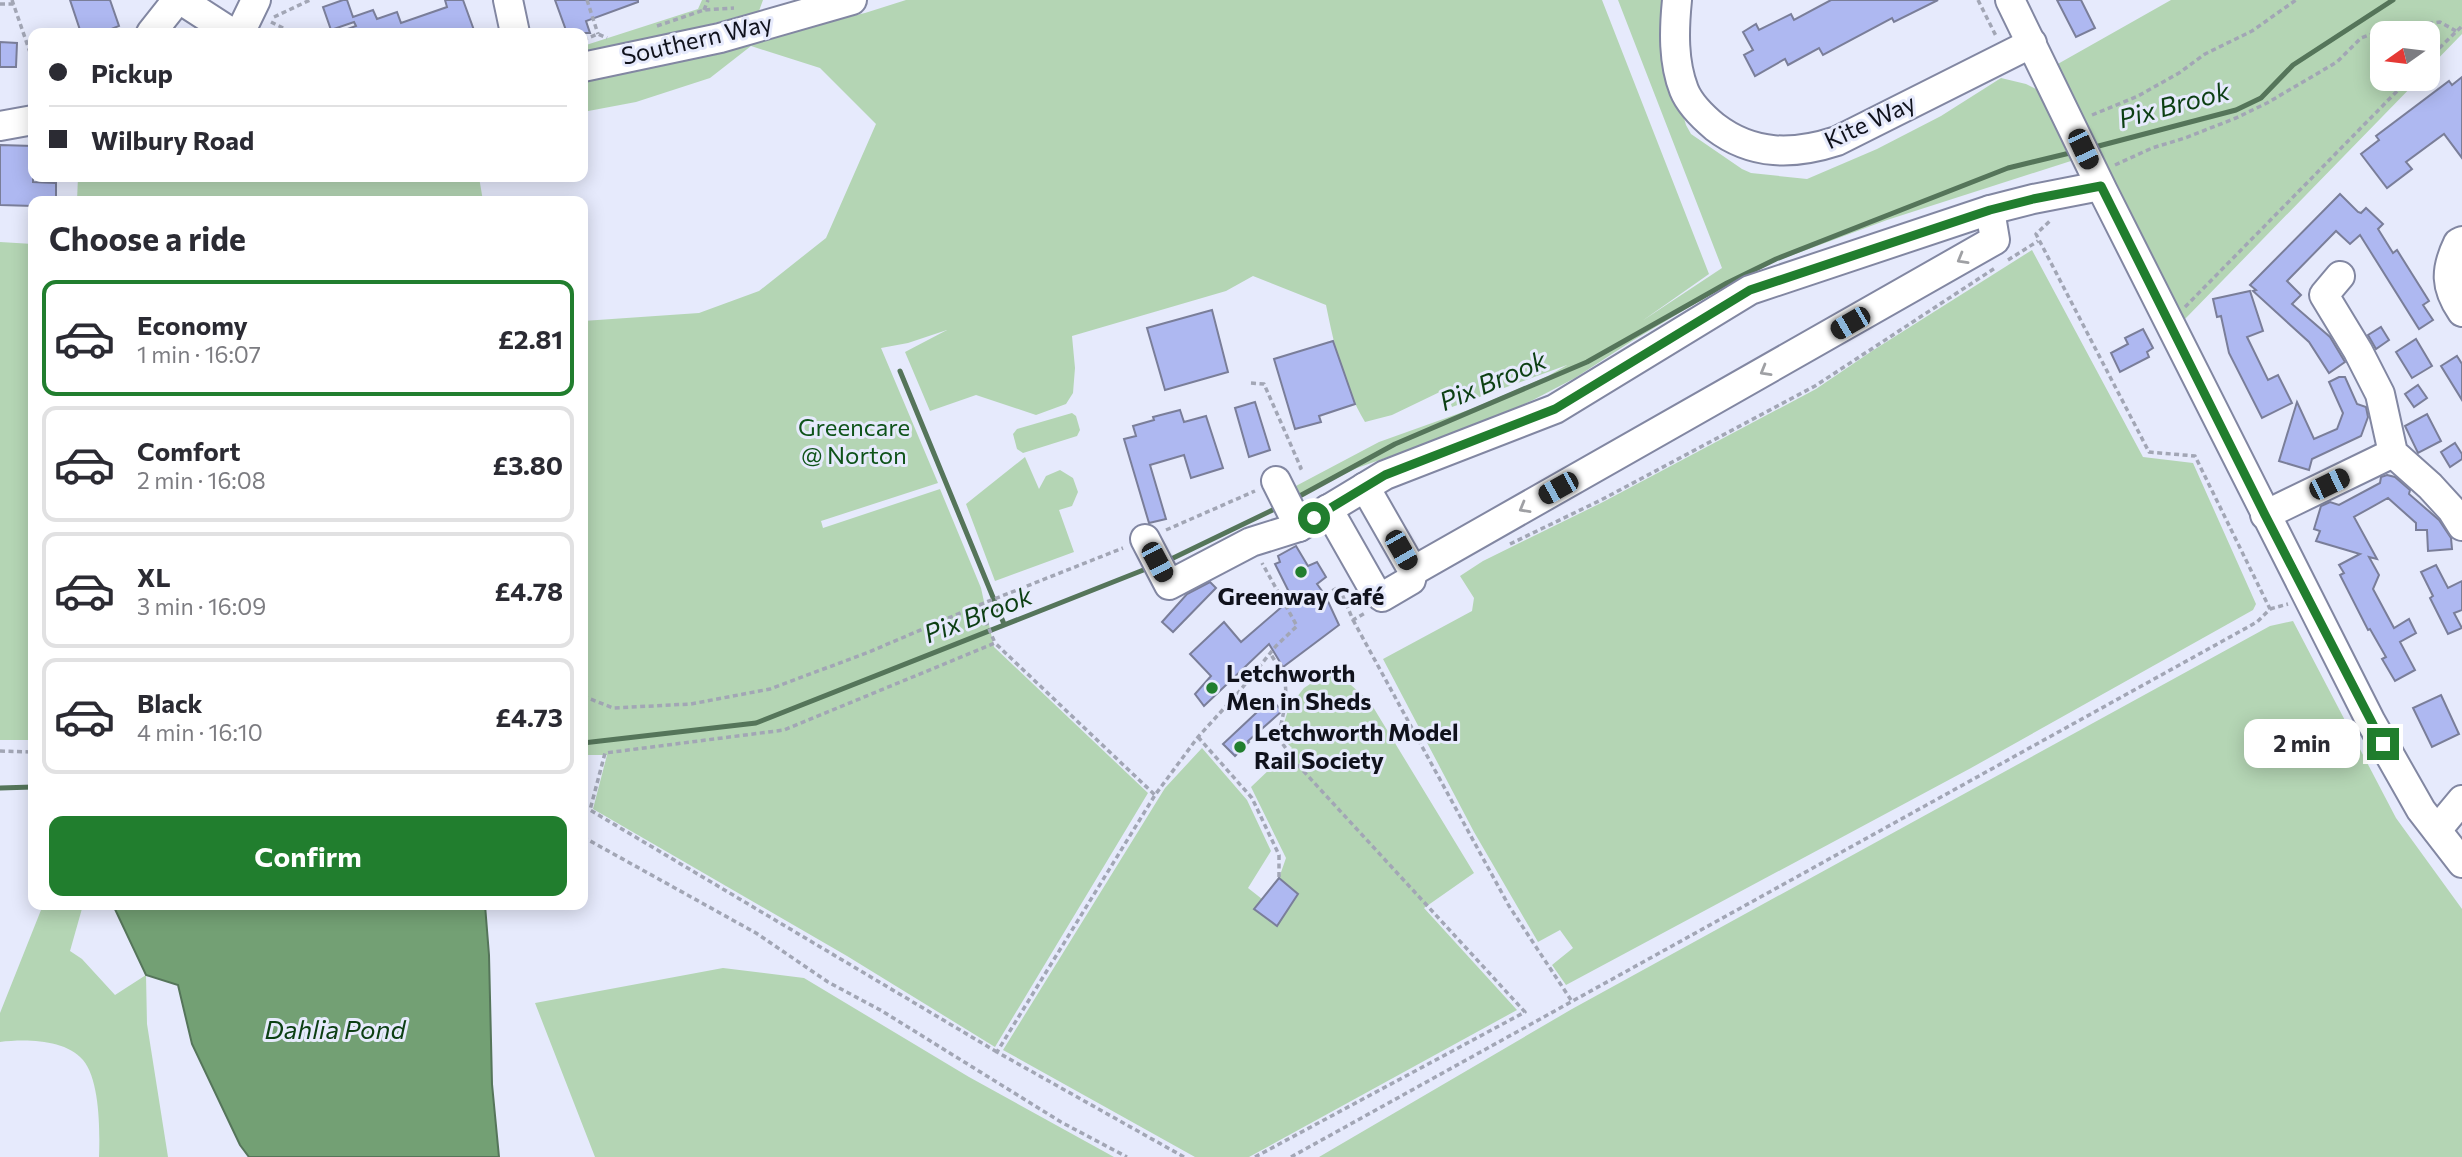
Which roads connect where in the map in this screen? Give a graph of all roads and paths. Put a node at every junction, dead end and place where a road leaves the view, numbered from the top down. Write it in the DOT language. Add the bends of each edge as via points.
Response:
graph roads {
  1 [pos="179,0"];
  2 [pos="310,0"];
  3 [pos="508,0"];
  4 [pos="587,0"];
  5 [pos="708,0"];
  6 [pos="852,0"];
  7 [pos="1677,0"];
  8 [pos="1978,0"];
  9 [pos="2010,0"];
  10 [pos="2296,0"];
  11 [pos="13,2"];
  12 [pos="0,4"];
  13 [pos="262,10"];
  14 [pos="704,10"];
  15 [pos="2462,26"];
  16 [pos="155,28"];
  17 [pos="224,28"];
  18 [pos="245,28"];
  19 [pos="514,28"];
  20 [pos="2456,31"];
  21 [pos="598,34"];
  22 [pos="2032,43"];
  23 [pos="28,46"];
  24 [pos="2440,47"];
  25 [pos="2006,56"];
  26 [pos="588,66"];
  27 [pos="2397,91"];
  28 [pos="28,121"];
  29 [pos="0,126"];
  30 [pos="2073,129"];
  31 [pos="2096,175"];
  32 [pos="1990,210"];
  33 [pos="2053,218"];
  34 [pos="2038,241"];
  35 [pos="2462,241"];
  36 [pos="2340,276"];
  37 [pos="2462,312"];
  38 [pos="2169,323"];
  39 [pos="1251,383"];
  40 [pos="2393,453"];
  41 [pos="1276,481"];
  42 [pos="1375,481"];
  43 [pos="1328,509"];
  44 [pos="2265,515"];
  45 [pos="2462,526"];
  46 [pos="1299,527"];
  47 [pos="1144,539"];
  48 [pos="1251,542"];
  49 [pos="1506,547"];
  50 [pos="1413,571"];
  51 [pos="1325,595"];
  52 [pos="979,605"];
  53 [pos="1376,606"];
  54 [pos="1353,620"];
  55 [pos="995,643"];
  56 [pos="1270,653"];
  57 [pos="588,698"];
  58 [pos="1198,737"];
  59 [pos="0,751"];
  60 [pos="28,752"];
  61 [pos="1155,795"];
  62 [pos="2462,800"];
  63 [pos="2437,830"];
  64 [pos="588,840"];
  65 [pos="2462,863"];
  66 [pos="1279,878"];
  67 [pos="1571,1000"];
  68 [pos="997,1052"];
  69 [pos="1127,1157"];
  70 [pos="1184,1157"];
  71 [pos="1255,1157"];
  72 [pos="1291,1157"];
  1 -- 16 [label="street"];
  1 -- 17 [label="street"];
  2 -- 13 [label="path"];
  3 -- 19 [label="street"];
  4 -- 21 [label="path"];
  5 -- 14 [label="path"];
  6 -- 26 [label="street, Southern Way" via="720,38"];
  7 -- 25 [label="street, Kite Way" via="1676,57 1693,106 1724,134 1764,151 1813,149 1837,141"];
  8 -- 25 [label="path"];
  9 -- 22 [label="street"];
  10 -- 30 [label="path" via="2252,31"];
  11 -- 12 [label="path"];
  11 -- 23 [label="path"];
  13 -- 18 [label="street"];
  15 -- 20 [label="path"];
  20 -- 24 [label="path"];
  20 -- 31 [label="path" via="2440,22 2386,29 2361,38 2337,62 2267,103"];
  22 -- 25 [label="street, Kite Way"];
  22 -- 30 [label="street"];
  27 -- 38 [label="path"];
  28 -- 29 [label="street"];
  30 -- 31 [label="street"];
  31 -- 32 [label="street"];
  31 -- 38 [label="street"];
  32 -- 42 [label="street" via="1750,290 1555,409"];
  32 -- 50 [label="street, one-way" via="1995,240"];
  33 -- 34 [label="path" via="2036,234"];
  34 -- 49 [label="path" via="1815,386"];
  34 -- 67 [label="path" via="2149,452 2194,456 2270,609 2257,622"];
  35 -- 37 [label="street" via="2451,259 2448,279"];
  36 -- 40 [label="street" via="2323,295 2380,394"];
  38 -- 44 [label="street"];
  39 -- 41 [label="path" via="1264,384 1301,468"];
  40 -- 44 [label="street"];
  40 -- 45 [label="street" via="2430,486"];
  41 -- 46 [label="street"];
  41 -- 47 [label="path"];
  42 -- 43 [label="street"];
  42 -- 50 [label="street"];
  43 -- 46 [label="street"];
  43 -- 50 [label="street" via="1382,597 1411,580"];
  44 -- 63 [label="street" via="2371,722"];
  46 -- 48 [label="street"];
  47 -- 48 [label="street" via="1170,586"];
  47 -- 52 [label="path"];
  48 -- 56 [label="path" via="1297,626"];
  51 -- 54 [label="path" via="1339,587"];
  52 -- 55 [label="path"];
  52 -- 57 [label="path" via="770,689 691,704 613,708"];
  53 -- 54 [label="path"];
  54 -- 67 [label="path" via="1509,906"];
  55 -- 61 [label="path"];
  55 -- 68 [label="path" via="785,730 605,752 590,810"];
  56 -- 58 [label="path"];
  56 -- 71 [label="path" via="1285,682 1278,737 1296,763 1525,1012"];
  58 -- 61 [label="path"];
  58 -- 66 [label="path" via="1252,798 1279,855"];
  59 -- 60 [label="path"];
  61 -- 68 [label="path"];
  62 -- 63 [label="street"];
  63 -- 65 [label="street"];
  64 -- 69 [label="path" via="756,933 828,982"];
  67 -- 72 [label="path"];
  68 -- 70 [label="path"];
}
